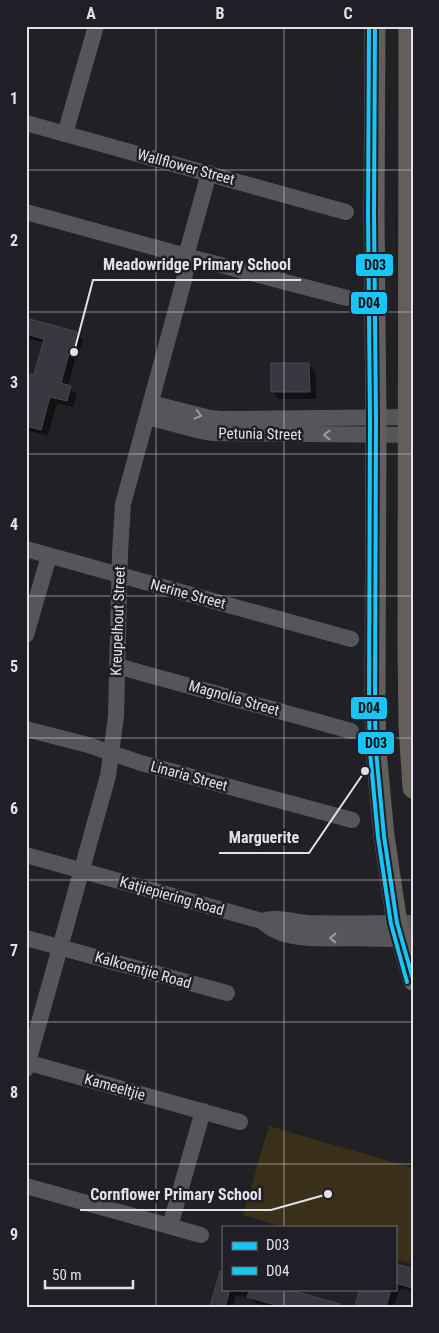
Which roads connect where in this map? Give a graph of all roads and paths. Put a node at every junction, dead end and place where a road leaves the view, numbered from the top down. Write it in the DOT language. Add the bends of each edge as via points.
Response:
graph roads {
  1 [pos="96,26"];
  2 [pos="375,26"];
  3 [pos="409,26"];
  4 [pos="26,123"];
  5 [pos="65,134"];
  6 [pos="209,173"];
  7 [pos="26,212"];
  8 [pos="346,212"];
  9 [pos="186,256"];
  10 [pos="347,298"];
  11 [pos="149,410"];
  12 [pos="376,426"];
  13 [pos="411,426"];
  14 [pos="26,550"];
  15 [pos="49,556"];
  16 [pos="120,576"];
  17 [pos="26,635"];
  18 [pos="351,639"];
  19 [pos="117,666"];
  20 [pos="26,729"];
  21 [pos="351,731"];
  22 [pos="111,752"];
  23 [pos="413,788"];
  24 [pos="352,820"];
  25 [pos="26,855"];
  26 [pos="82,871"];
  27 [pos="398,931"];
  28 [pos="26,938"];
  29 [pos="60,948"];
  30 [pos="413,980"];
  31 [pos="227,994"];
  32 [pos="27,1065"];
  33 [pos="202,1111"];
  34 [pos="240,1122"];
  35 [pos="26,1186"];
  36 [pos="170,1226"];
  37 [pos="201,1235"];
  1 -- 5 [label="street"];
  2 -- 12 [label="main road"];
  3 -- 13 [label="main road"];
  4 -- 5 [label="street, Wallflower Street"];
  5 -- 6 [label="street, Wallflower Street"];
  6 -- 8 [label="street, Wallflower Street"];
  6 -- 9 [label="street, Kreupelhout Street"];
  7 -- 9 [label="street"];
  9 -- 10 [label="street"];
  9 -- 11 [label="street, Kreupelhout Street" via="184,280"];
  11 -- 12 [label="street, Petunia Street" via="213,434"];
  11 -- 16 [label="street, Kreupelhout Street" via="123,504"];
  12 -- 13 [label="street, Petunia Street"];
  12 -- 27 [label="main road" via="376,751"];
  13 -- 23 [label="main road" via="408,647"];
  14 -- 15 [label="street, Nerine Street"];
  15 -- 16 [label="street, Nerine Street"];
  15 -- 17 [label="street"];
  16 -- 18 [label="street, Nerine Street"];
  16 -- 19 [label="street, Kreupelhout Street"];
  19 -- 21 [label="street, Magnolia Street"];
  19 -- 22 [label="street, Kreupelhout Street"];
  20 -- 22 [label="street, Linaria Street"];
  22 -- 24 [label="street, Linaria Street"];
  22 -- 26 [label="street, Kreupelhout Street" via="108,776"];
  25 -- 26 [label="street, Katjiepiering Road"];
  26 -- 27 [label="street, Katjiepiering Road" via="262,921 275,930 303,938"];
  26 -- 29 [label="street, Kreupelhout Street"];
  27 -- 30 [label="main road"];
  28 -- 29 [label="street, Kalkoentjie Road"];
  29 -- 31 [label="street, Kalkoentjie Road"];
  29 -- 32 [label="street, Kreupelhout Street"];
  32 -- 33 [label="street, Kameeltjie"];
  33 -- 34 [label="street, Kameeltjie"];
  33 -- 36 [label="street"];
  35 -- 36 [label="street"];
  36 -- 37 [label="street"];
}
